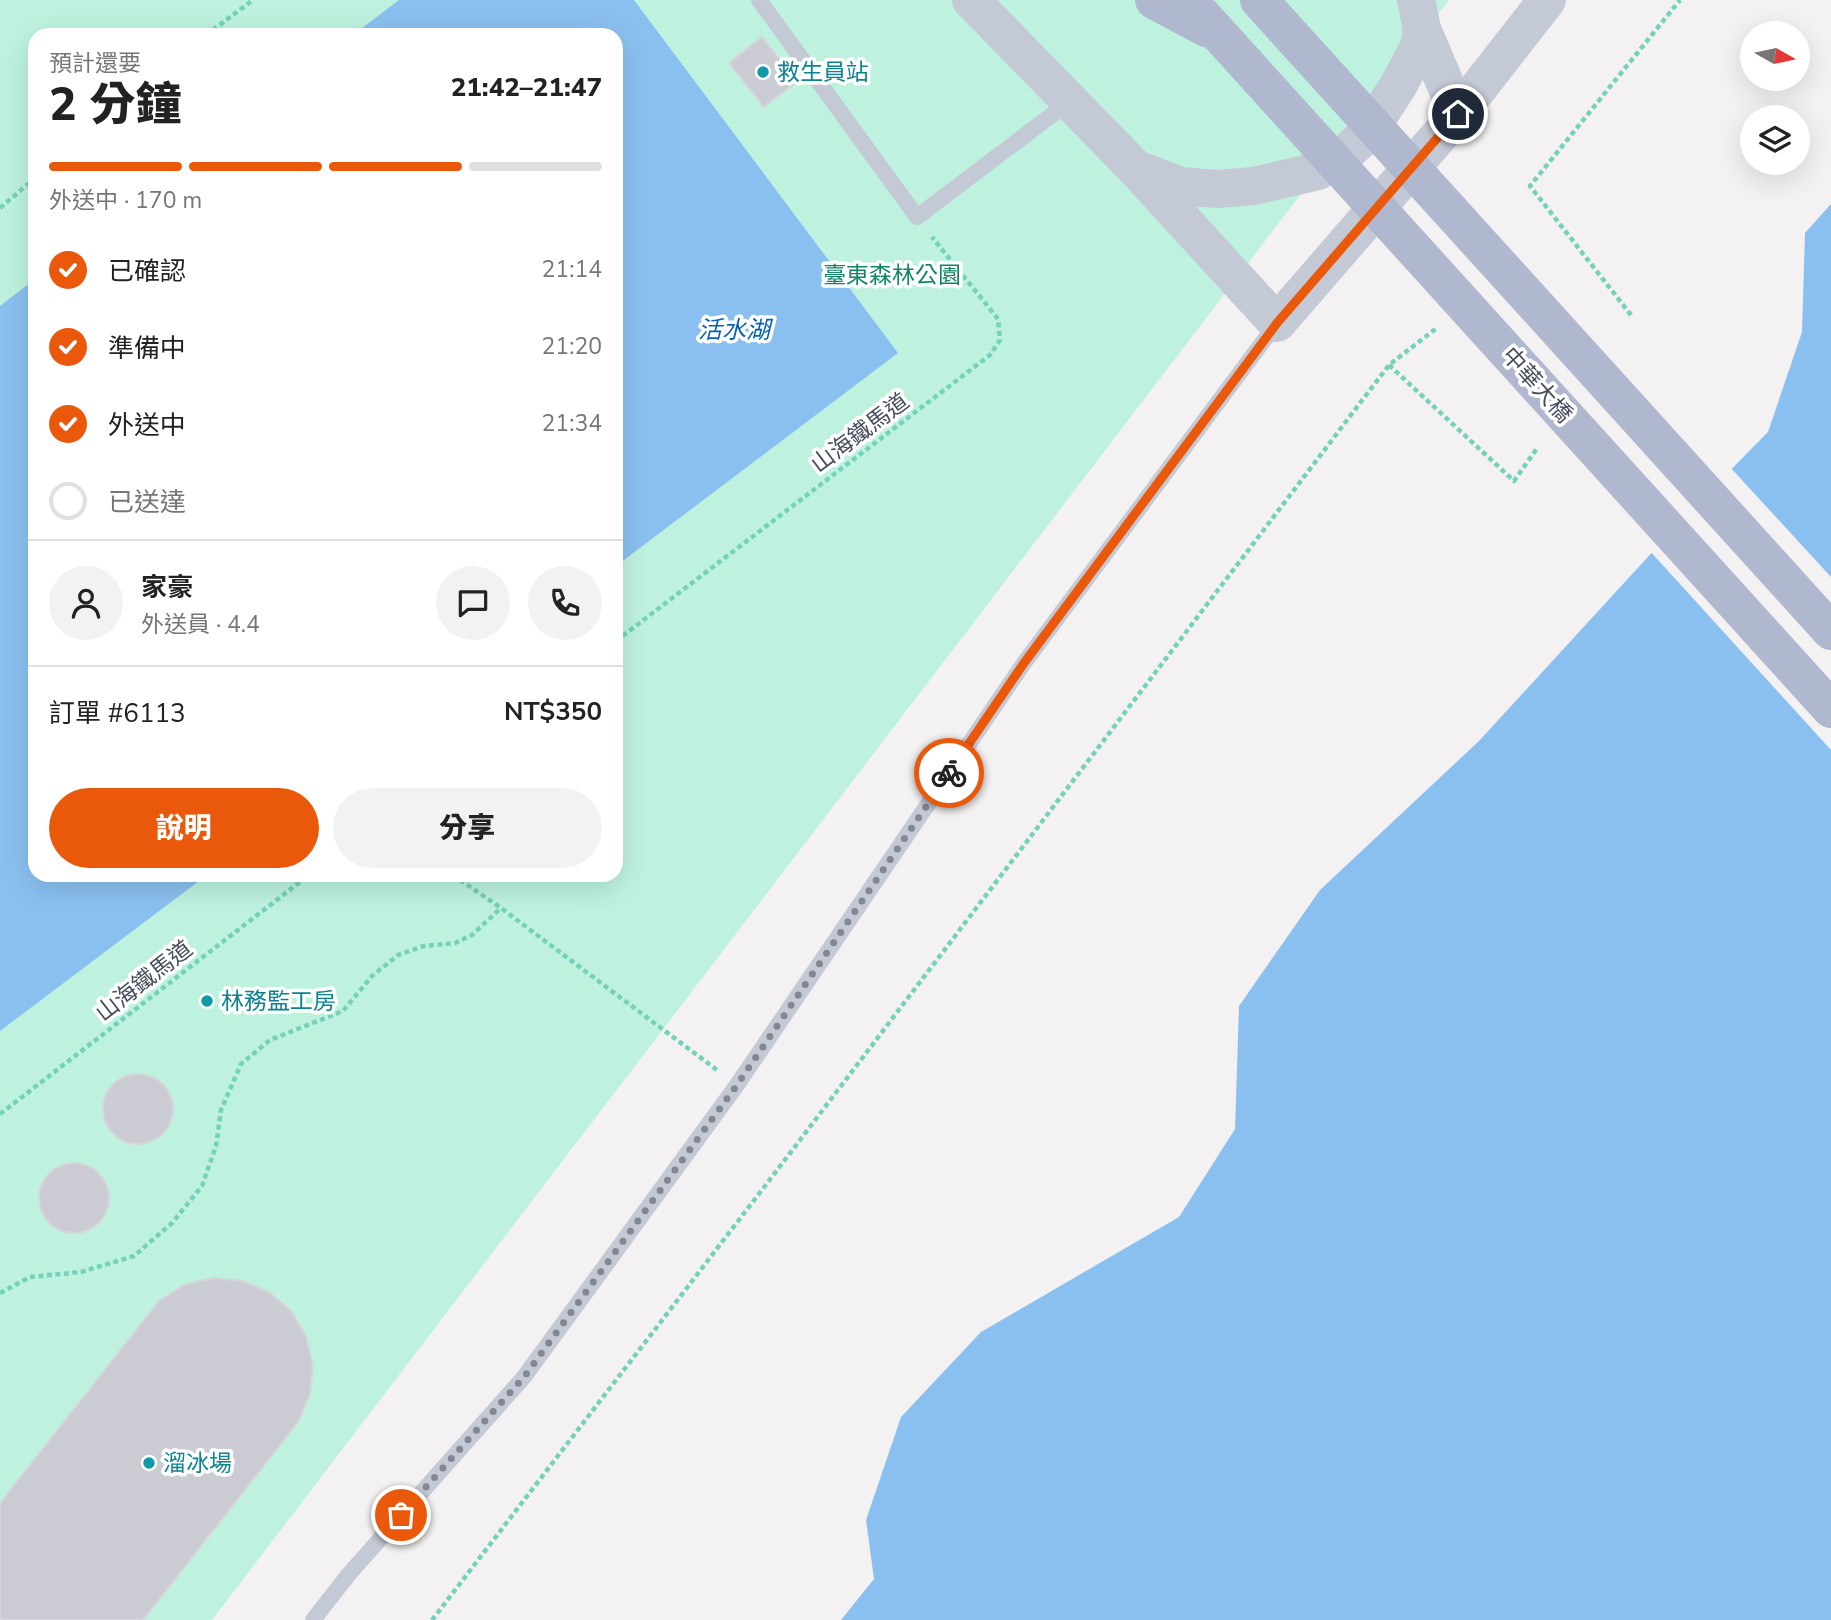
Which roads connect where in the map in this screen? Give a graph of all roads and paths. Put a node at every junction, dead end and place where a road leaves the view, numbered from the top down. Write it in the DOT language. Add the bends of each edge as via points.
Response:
graph roads {
  1 [pos="253,0"];
  2 [pos="759,0"];
  3 [pos="971,0"];
  4 [pos="1154,0"];
  5 [pos="1188,0"];
  6 [pos="1548,0"];
  7 [pos="1680,0"];
  8 [pos="1269,11"];
  9 [pos="1419,15"];
  10 [pos="215,28"];
  11 [pos="1231,48"];
  12 [pos="1070,102"];
  13 [pos="1458,114"];
  14 [pos="1134,167"];
  15 [pos="28,184"];
  16 [pos="0,208"];
  17 [pos="917,217"];
  18 [pos="1465,305"];
  19 [pos="1631,315"];
  20 [pos="1277,323"];
  21 [pos="1389,365"];
  22 [pos="1538,447"];
  23 [pos="1831,631"];
  24 [pos="623,636"];
  25 [pos="1831,709"];
  26 [pos="300,882"];
  27 [pos="463,882"];
  28 [pos="501,908"];
  29 [pos="737,1085"];
  30 [pos="0,1114"];
  31 [pos="0,1293"];
  32 [pos="313,1620"];
  33 [pos="432,1620"];
  1 -- 10 [label="path"];
  2 -- 17 [label="lane"];
  3 -- 12 [label="street"];
  4 -- 11 [label="main road"];
  5 -- 11 [label="main road, 中華大橋"];
  6 -- 13 [label="street"];
  7 -- 19 [label="path" via="1530,186"];
  8 -- 23 [label="main road"];
  9 -- 13 [label="street"];
  9 -- 14 [label="street" via="1419,47 1367,134 1318,171 1217,190 1181,186"];
  11 -- 18 [label="main road, 中華大橋"];
  12 -- 14 [label="street"];
  12 -- 17 [label="lane"];
  13 -- 20 [label="street"];
  14 -- 20 [label="street"];
  15 -- 16 [label="path"];
  17 -- 24 [label="path, 山海鐵馬道" via="998,319 1000,340 990,355"];
  18 -- 21 [label="path"];
  18 -- 25 [label="main road, 中華大橋"];
  20 -- 29 [label="lane" via="1024,663"];
  21 -- 22 [label="path" via="1514,481"];
  21 -- 33 [label="path"];
  26 -- 30 [label="path, 山海鐵馬道"];
  27 -- 28 [label="path"];
  28 -- 29 [label="path"];
  28 -- 31 [label="path" via="472,935 455,943 398,955 372,976 343,1011 270,1040 241,1064 221,1110 216,1146 202,1186 172,1223 134,1256 81,1272 30,1277"];
  29 -- 32 [label="lane" via="524,1377"];
}
